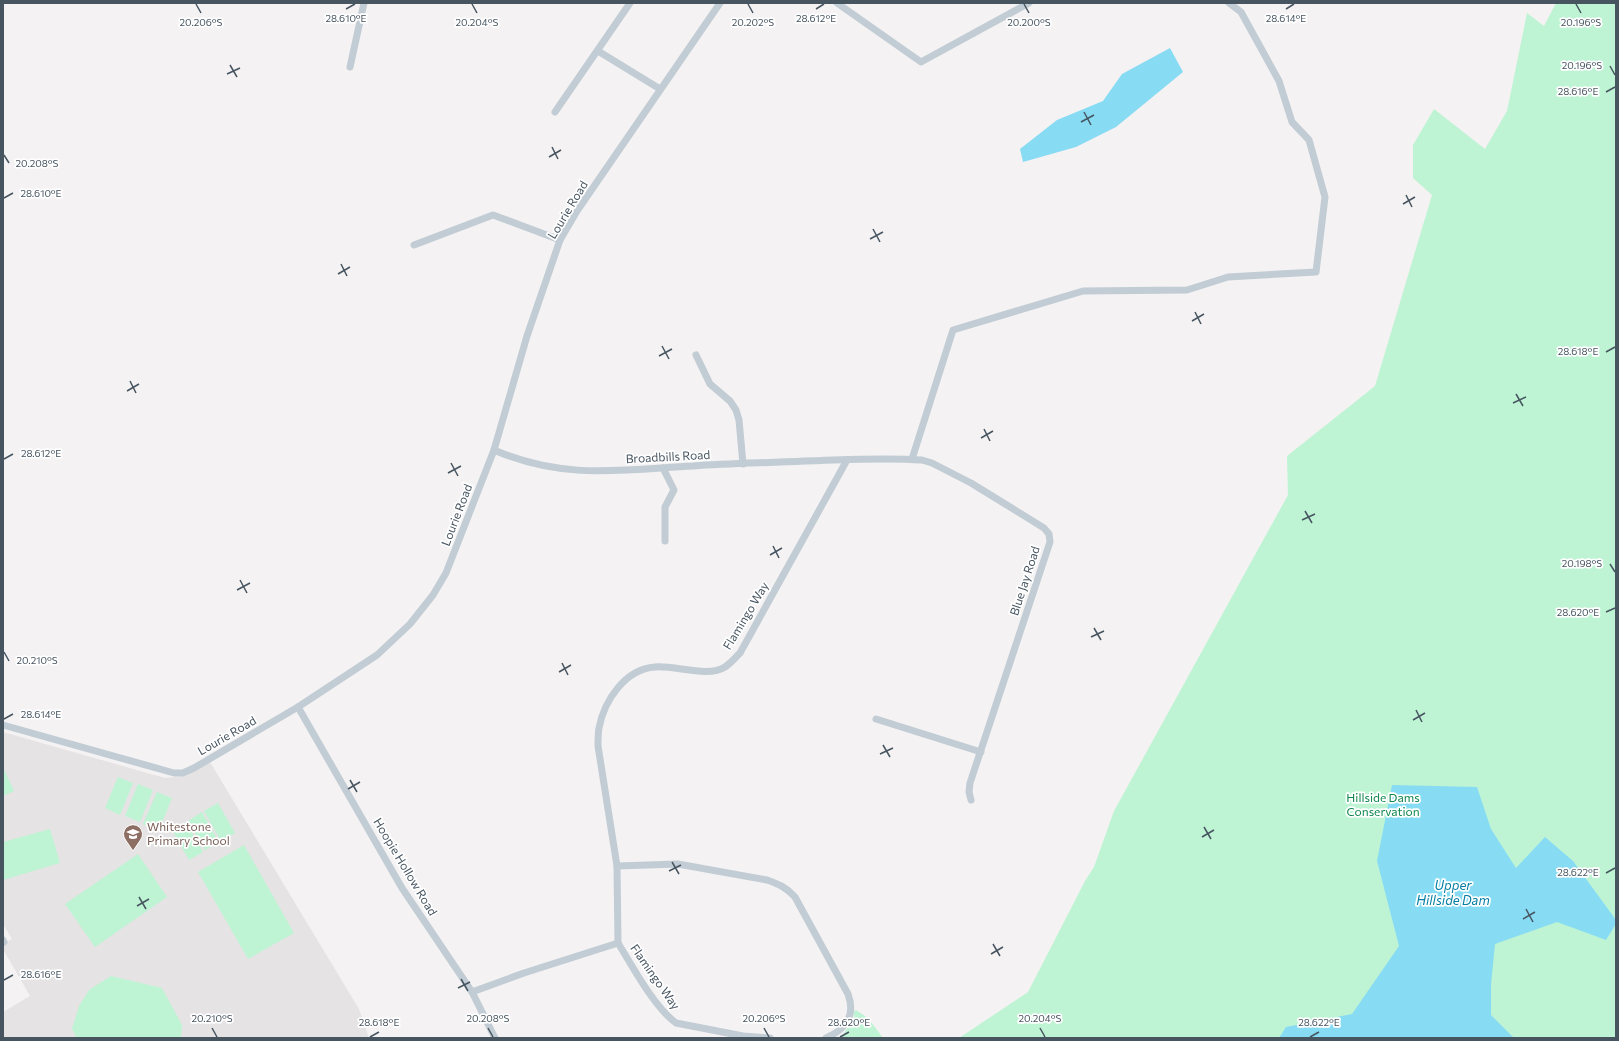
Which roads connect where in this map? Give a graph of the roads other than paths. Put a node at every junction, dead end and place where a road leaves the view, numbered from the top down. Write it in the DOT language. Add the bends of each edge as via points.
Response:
graph roads {
  1 [pos="363,3"];
  2 [pos="630,3"];
  3 [pos="720,3"];
  4 [pos="837,3"];
  5 [pos="1029,3"];
  6 [pos="1229,3"];
  7 [pos="598,51"];
  8 [pos="350,67"];
  9 [pos="660,89"];
  10 [pos="556,112"];
  11 [pos="560,240"];
  12 [pos="414,245"];
  13 [pos="696,355"];
  14 [pos="494,450"];
  15 [pos="912,459"];
  16 [pos="847,460"];
  17 [pos="743,464"];
  18 [pos="663,468"];
  19 [pos="666,541"];
  20 [pos="298,707"];
  21 [pos="876,719"];
  22 [pos="3,725"];
  23 [pos="980,752"];
  24 [pos="971,800"];
  25 [pos="617,866"];
  26 [pos="618,943"];
  27 [pos="472,992"];
  28 [pos="495,1038"];
  29 [pos="770,1038"];
  30 [pos="826,1038"];
  1 -- 8 [label="street"];
  2 -- 7 [label="street"];
  3 -- 9 [label="street, Lourie Road"];
  4 -- 5 [label="street" via="921,62"];
  6 -- 15 [label="street" via="1241,12 1278,81 1292,122 1309,140 1325,197 1316,272 1228,278 1187,290 1083,291 953,330"];
  7 -- 9 [label="street"];
  7 -- 10 [label="street"];
  9 -- 11 [label="street, Lourie Road" via="577,210"];
  11 -- 12 [label="street" via="492,215"];
  11 -- 14 [label="street, Lourie Road" via="527,336"];
  13 -- 17 [label="street" via="710,384 730,401 736,410"];
  14 -- 18 [label="street, Broadbills Road" via="514,459 549,468 600,472"];
  14 -- 20 [label="street, Lourie Road" via="446,573 423,609 377,655"];
  15 -- 16 [label="street, Blue Jay Road"];
  15 -- 23 [label="street, Blue Jay Road" via="932,463 971,483 1044,528 1050,538"];
  16 -- 17 [label="street, Broadbills Road"];
  16 -- 25 [label="street, Flamingo Way" via="740,653 732,661 723,668 706,671 655,667 632,675 614,692 604,710 598,746"];
  17 -- 18 [label="street, Broadbills Road"];
  18 -- 19 [label="street" via="674,490 664,507"];
  20 -- 22 [label="street, Lourie Road" via="194,768 179,773"];
  20 -- 27 [label="street, Hoopie Hollow Road" via="402,888"];
  21 -- 23 [label="street"];
  23 -- 24 [label="street, Blue Jay Road" via="968,792"];
  25 -- 26 [label="street, Flamingo Way"];
  25 -- 30 [label="street" via="678,864 767,880 789,890 852,1005 851,1014 841,1029"];
  26 -- 27 [label="street"];
  26 -- 29 [label="street, Flamingo Way" via="659,1005 676,1023 743,1036"];
  27 -- 28 [label="street, Hoopie Hollow Road"];
}
